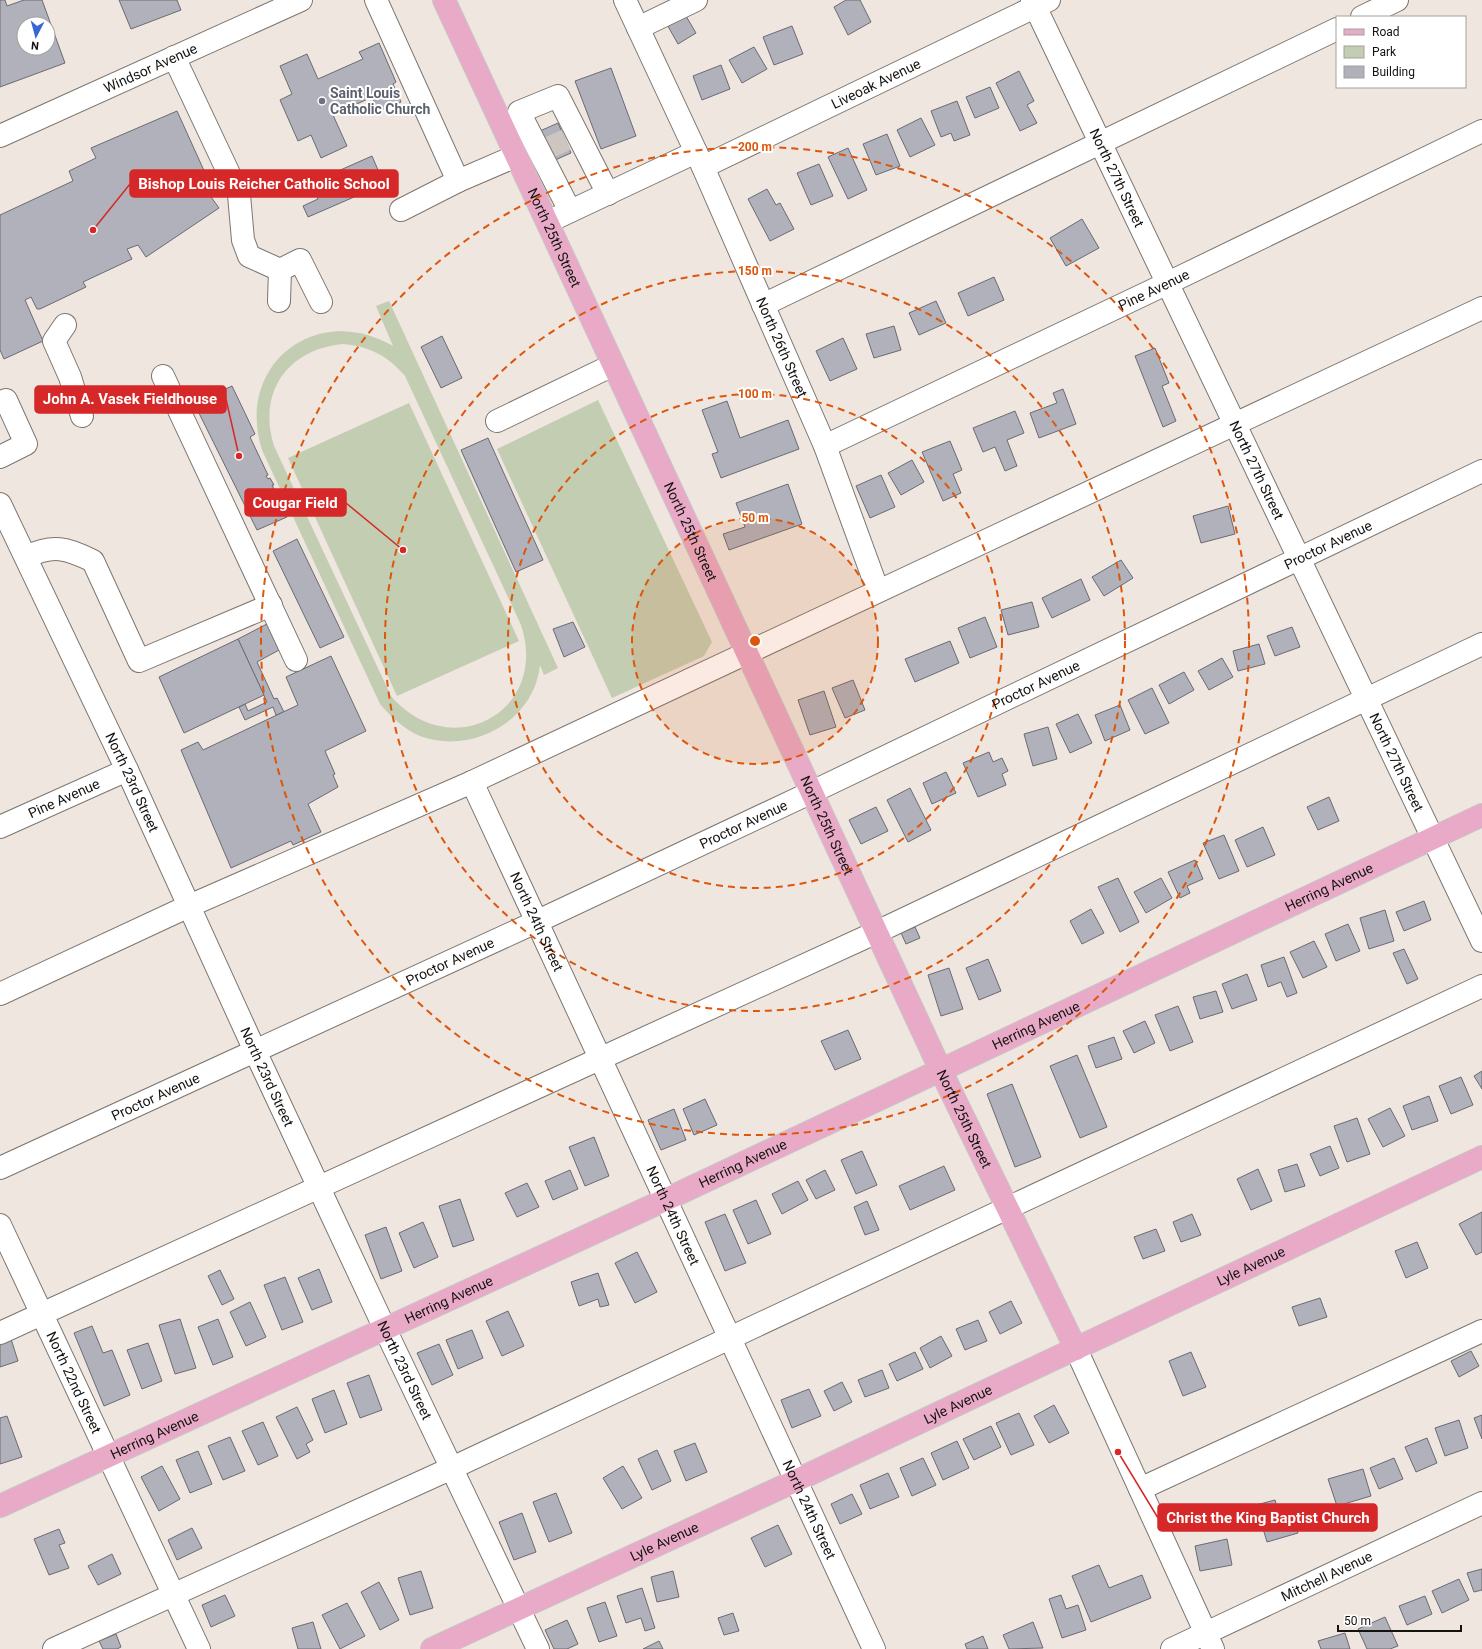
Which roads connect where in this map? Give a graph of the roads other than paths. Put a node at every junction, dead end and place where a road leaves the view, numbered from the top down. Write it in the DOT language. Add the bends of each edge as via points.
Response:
graph roads {
  1 [pos="301,0"];
  2 [pos="376,0"];
  3 [pos="444,0"];
  4 [pos="624,0"];
  5 [pos="696,0"];
  6 [pos="1397,0"];
  7 [pos="1039,2"];
  8 [pos="1364,16"];
  9 [pos="638,28"];
  10 [pos="1336,29"];
  11 [pos="174,57"];
  12 [pos="516,131"];
  13 [pos="1482,132"];
  14 [pos="0,136"];
  15 [pos="1101,143"];
  16 [pos="558,144"];
  17 [pos="516,156"];
  18 [pos="700,160"];
  19 [pos="555,180"];
  20 [pos="458,181"];
  21 [pos="532,190"];
  22 [pos="608,194"];
  23 [pos="401,210"];
  24 [pos="570,211"];
  25 [pos="547,222"];
  26 [pos="280,270"];
  27 [pos="1168,283"];
  28 [pos="279,301"];
  29 [pos="321,302"];
  30 [pos="763,305"];
  31 [pos="1482,308"];
  32 [pos="65,325"];
  33 [pos="613,365"];
  34 [pos="163,376"];
  35 [pos="6,400"];
  36 [pos="82,416"];
  37 [pos="497,421"];
  38 [pos="1235,425"];
  39 [pos="825,446"];
  40 [pos="0,457"];
  41 [pos="1482,472"];
  42 [pos="0,504"];
  43 [pos="26,557"];
  44 [pos="1299,559"];
  45 [pos="878,591"];
  46 [pos="271,605"];
  47 [pos="1482,644"];
  48 [pos="747,653"];
  49 [pos="296,660"];
  50 [pos="1366,700"];
  51 [pos="127,770"];
  52 [pos="472,782"];
  53 [pos="812,792"];
  54 [pos="1482,815"];
  55 [pos="0,827"];
  56 [pos="1433,839"];
  57 [pos="189,906"];
  58 [pos="536,922"];
  59 [pos="877,932"];
  60 [pos="1482,941"];
  61 [pos="1482,986"];
  62 [pos="0,994"];
  63 [pos="255,1051"];
  64 [pos="600,1059"];
  65 [pos="941,1070"];
  66 [pos="1482,1157"];
  67 [pos="0,1168"];
  68 [pos="318,1186"];
  69 [pos="665,1200"];
  70 [pos="1008,1207"];
  71 [pos="0,1225"];
  72 [pos="41,1314"];
  73 [pos="385,1329"];
  74 [pos="1482,1331"];
  75 [pos="0,1333"];
  76 [pos="729,1338"];
  77 [pos="1076,1349"];
  78 [pos="108,1456"];
  79 [pos="452,1468"];
  80 [pos="795,1481"];
  81 [pos="1140,1489"];
  82 [pos="1482,1503"];
  83 [pos="0,1506"];
  84 [pos="173,1594"];
  85 [pos="519,1610"];
  86 [pos="1210,1641"];
  87 [pos="54,1649"];
  88 [pos="198,1649"];
  89 [pos="432,1649"];
  90 [pos="538,1649"];
  91 [pos="874,1649"];
  92 [pos="1172,1649"];
  1 -- 11 [label="street, Windsor Avenue"];
  2 -- 20 [label="street"];
  3 -- 12 [label="main road, North 25th Street"];
  4 -- 9 [label="street, North 26th Street"];
  5 -- 9 [label="street"];
  6 -- 8 [label="street"];
  7 -- 15 [label="street, North 27th Street"];
  7 -- 18 [label="street, Liveoak Avenue"];
  9 -- 18 [label="street, North 26th Street"];
  10 -- 15 [label="street"];
  11 -- 14 [label="street, Windsor Avenue"];
  11 -- 26 [label="street" via="239,195 243,240 249,256"];
  12 -- 16 [label="street"];
  12 -- 16 [label="street" via="519,112 558,96"];
  12 -- 17 [label="main road, North 25th Street"];
  13 -- 27 [label="street, Pine Avenue"];
  15 -- 27 [label="street, North 27th Street"];
  15 -- 30 [label="street"];
  16 -- 19 [label="street"];
  16 -- 22 [label="street"];
  17 -- 20 [label="street"];
  17 -- 21 [label="main road, North 25th Street"];
  18 -- 22 [label="street, Liveoak Avenue"];
  18 -- 30 [label="street, North 26th Street"];
  19 -- 21 [label="street"];
  19 -- 24 [label="street"];
  20 -- 23 [label="street"];
  21 -- 25 [label="main road, North 25th Street"];
  22 -- 24 [label="street, Liveoak Avenue"];
  24 -- 25 [label="street, Liveoak Avenue"];
  25 -- 33 [label="main road, North 25th Street"];
  26 -- 28 [label="street"];
  26 -- 29 [label="street" via="300,260"];
  27 -- 38 [label="street, North 27th Street"];
  27 -- 39 [label="street, Pine Avenue"];
  30 -- 39 [label="street, North 26th Street"];
  31 -- 38 [label="street"];
  32 -- 36 [label="street" via="54,341 70,377"];
  33 -- 37 [label="street"];
  33 -- 48 [label="main road, North 25th Street"];
  34 -- 46 [label="street"];
  35 -- 40 [label="street" via="26,444"];
  38 -- 44 [label="street, North 27th Street"];
  38 -- 45 [label="street"];
  39 -- 45 [label="street, North 26th Street"];
  41 -- 44 [label="street, Proctor Avenue"];
  42 -- 43 [label="street, North 23rd Street"];
  43 -- 46 [label="street" via="42,550 61,548 94,561 139,661"];
  43 -- 51 [label="street, North 23rd Street"];
  44 -- 50 [label="street, North 27th Street"];
  44 -- 53 [label="street, Proctor Avenue"];
  45 -- 48 [label="street"];
  46 -- 49 [label="street"];
  47 -- 50 [label="street"];
  48 -- 52 [label="street"];
  48 -- 53 [label="main road, North 25th Street"];
  50 -- 56 [label="street, North 27th Street"];
  50 -- 59 [label="street"];
  51 -- 55 [label="street, Pine Avenue"];
  51 -- 57 [label="street, North 23rd Street"];
  52 -- 57 [label="street"];
  52 -- 58 [label="street, North 24th Street"];
  53 -- 58 [label="street, Proctor Avenue"];
  53 -- 59 [label="main road, North 25th Street"];
  54 -- 56 [label="main road, Herring Avenue"];
  56 -- 60 [label="street, North 27th Street"];
  56 -- 65 [label="main road, Herring Avenue"];
  57 -- 62 [label="street"];
  57 -- 63 [label="street, North 23rd Street"];
  58 -- 63 [label="street, Proctor Avenue"];
  58 -- 64 [label="street, North 24th Street"];
  59 -- 64 [label="street"];
  59 -- 65 [label="main road, North 25th Street"];
  61 -- 70 [label="street"];
  63 -- 67 [label="street, Proctor Avenue"];
  63 -- 68 [label="street, North 23rd Street"];
  64 -- 68 [label="street"];
  64 -- 69 [label="street, North 24th Street"];
  65 -- 69 [label="main road, Herring Avenue"];
  65 -- 70 [label="main road, North 25th Street"];
  66 -- 77 [label="main road, Lyle Avenue"];
  68 -- 72 [label="street"];
  68 -- 73 [label="street, North 23rd Street"];
  69 -- 73 [label="main road, Herring Avenue"];
  69 -- 76 [label="street, North 24th Street"];
  70 -- 76 [label="street"];
  70 -- 77 [label="main road, North 25th Street"];
  71 -- 72 [label="street, North 22nd Street"];
  72 -- 75 [label="street"];
  72 -- 78 [label="street, North 22nd Street"];
  73 -- 78 [label="main road, Herring Avenue"];
  73 -- 79 [label="street, North 23rd Street"];
  74 -- 81 [label="street"];
  76 -- 79 [label="street"];
  76 -- 80 [label="street, North 24th Street"];
  77 -- 80 [label="main road, Lyle Avenue"];
  77 -- 81 [label="street, North 25th Street"];
  78 -- 83 [label="main road, Herring Avenue"];
  78 -- 84 [label="street, North 22nd Street"];
  79 -- 84 [label="street"];
  79 -- 85 [label="street, North 23rd Street"];
  80 -- 85 [label="main road, Lyle Avenue"];
  80 -- 91 [label="street, North 24th Street"];
  81 -- 86 [label="street, North 25th Street"];
  82 -- 86 [label="street, Mitchell Avenue"];
  84 -- 87 [label="street"];
  84 -- 88 [label="street, North 22nd Street"];
  85 -- 89 [label="main road, Lyle Avenue"];
  85 -- 90 [label="street, North 23rd Street"];
  86 -- 92 [label="street, Mitchell Avenue"];
}
